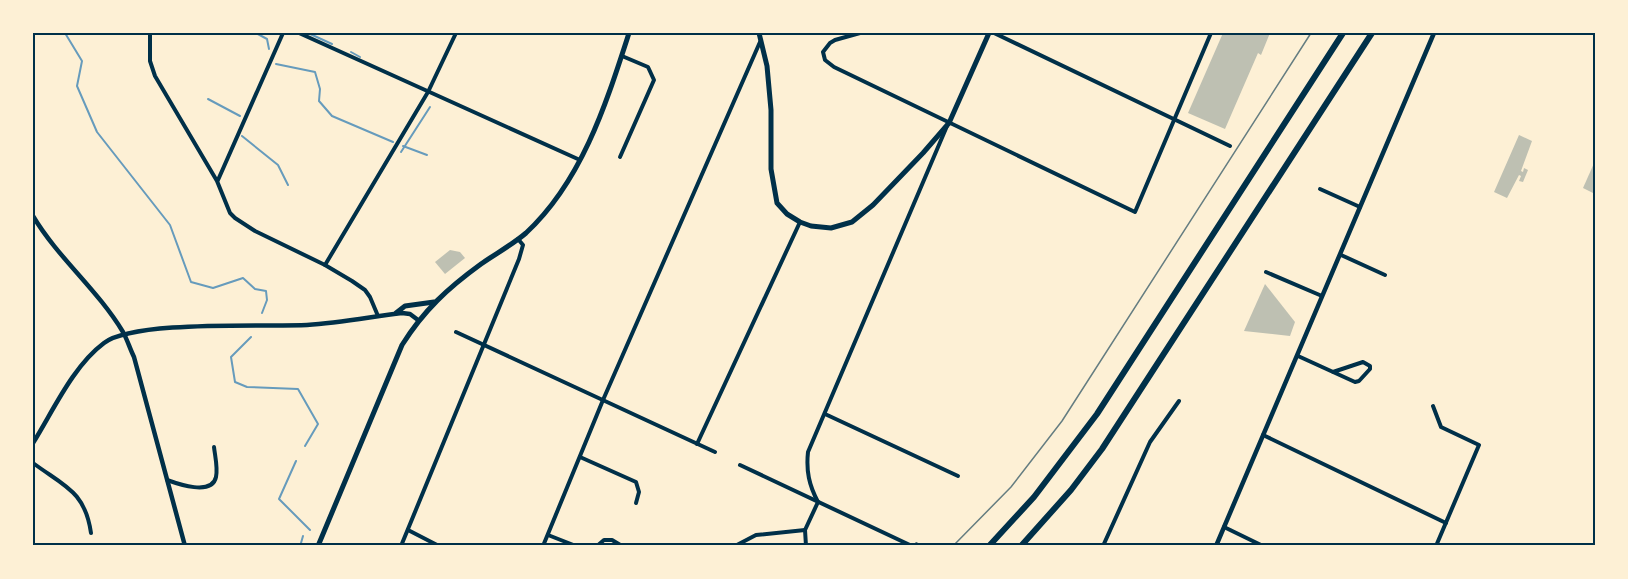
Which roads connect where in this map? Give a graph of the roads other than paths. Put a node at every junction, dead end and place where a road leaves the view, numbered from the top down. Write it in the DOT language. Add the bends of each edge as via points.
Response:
graph roads {
  1 [pos="150,33"];
  2 [pos="283,33"];
  3 [pos="299,33"];
  4 [pos="456,33"];
  5 [pos="630,33"];
  6 [pos="860,33"];
  7 [pos="992,33"];
  8 [pos="1211,33"];
  9 [pos="1343,33"];
  10 [pos="1372,33"];
  11 [pos="1434,33"];
  12 [pos="761,36"];
  13 [pos="622,56"];
  14 [pos="428,92"];
  15 [pos="1175,120"];
  16 [pos="949,123"];
  17 [pos="1230,146"];
  18 [pos="620,157"];
  19 [pos="581,160"];
  20 [pos="217,181"];
  21 [pos="1320,189"];
  22 [pos="1361,207"];
  23 [pos="33,216"];
  24 [pos="800,222"];
  25 [pos="517,239"];
  26 [pos="1341,255"];
  27 [pos="325,265"];
  28 [pos="1266,272"];
  29 [pos="1385,275"];
  30 [pos="1323,296"];
  31 [pos="434,302"];
  32 [pos="396,313"];
  33 [pos="378,316"];
  34 [pos="418,320"];
  35 [pos="456,332"];
  36 [pos="124,333"];
  37 [pos="483,344"];
  38 [pos="1298,356"];
  39 [pos="1334,372"];
  40 [pos="603,400"];
  41 [pos="1179,400"];
  42 [pos="1433,406"];
  43 [pos="825,414"];
  44 [pos="1263,435"];
  45 [pos="33,443"];
  46 [pos="697,444"];
  47 [pos="214,447"];
  48 [pos="715,452"];
  49 [pos="580,457"];
  50 [pos="33,463"];
  51 [pos="740,465"];
  52 [pos="958,476"];
  53 [pos="166,480"];
  54 [pos="818,502"];
  55 [pos="636,503"];
  56 [pos="1446,523"];
  57 [pos="1224,527"];
  58 [pos="408,530"];
  59 [pos="805,530"];
  60 [pos="91,533"];
  61 [pos="548,535"];
  62 [pos="184,546"];
  63 [pos="318,546"];
  64 [pos="400,546"];
  65 [pos="440,546"];
  66 [pos="543,546"];
  67 [pos="576,546"];
  68 [pos="597,546"];
  69 [pos="622,546"];
  70 [pos="735,546"];
  71 [pos="806,546"];
  72 [pos="912,546"];
  73 [pos="989,546"];
  74 [pos="1021,546"];
  75 [pos="1103,546"];
  76 [pos="1216,546"];
  77 [pos="1263,546"];
  78 [pos="1436,546"];
  1 -- 20 [label="street" via="150,61 155,76"];
  2 -- 20 [label="street"];
  3 -- 14 [label="street"];
  4 -- 14 [label="street"];
  5 -- 13 [label="main road"];
  6 -- 16 [label="street" via="836,39 823,55 834,67"];
  7 -- 15 [label="street"];
  7 -- 16 [label="main road"];
  8 -- 15 [label="street"];
  9 -- 73 [label="highway" via="1097,414 1034,497"];
  10 -- 74 [label="highway" via="1102,449"];
  11 -- 22 [label="street"];
  12 -- 24 [label="main road" via="767,66 771,169 777,203"];
  12 -- 40 [label="street"];
  13 -- 18 [label="street" via="648,67 654,80"];
  13 -- 19 [label="main road"];
  14 -- 19 [label="street"];
  14 -- 27 [label="street"];
  15 -- 16 [label="street" via="1135,212"];
  15 -- 17 [label="street"];
  16 -- 24 [label="main road" via="852,222 831,228"];
  16 -- 43 [label="street"];
  19 -- 25 [label="main road" via="550,209"];
  20 -- 27 [label="street" via="230,213 240,223"];
  21 -- 22 [label="street"];
  22 -- 26 [label="street"];
  23 -- 36 [label="street" via="48,241"];
  24 -- 46 [label="street"];
  25 -- 31 [label="main road"];
  25 -- 37 [label="street" via="523,245 519,259"];
  26 -- 29 [label="street"];
  26 -- 30 [label="street"];
  27 -- 33 [label="street" via="365,290"];
  28 -- 30 [label="street"];
  30 -- 38 [label="street"];
  31 -- 32 [label="main road" via="405,306"];
  31 -- 34 [label="main road"];
  32 -- 33 [label="street"];
  32 -- 34 [label="street" via="408,313"];
  33 -- 36 [label="street" via="318,324 188,327"];
  34 -- 63 [label="main road" via="397,355"];
  35 -- 37 [label="street"];
  36 -- 45 [label="street" via="105,342 88,358"];
  36 -- 53 [label="street" via="134,357"];
  37 -- 40 [label="street"];
  37 -- 58 [label="street"];
  38 -- 39 [label="street"];
  38 -- 44 [label="street"];
  39 -- 39 [label="street" via="1364,362 1370,366 1354,382"];
  40 -- 46 [label="street"];
  40 -- 49 [label="street"];
  41 -- 75 [label="street" via="1150,442"];
  42 -- 56 [label="street" via="1441,427 1479,445"];
  43 -- 52 [label="street"];
  43 -- 54 [label="street" via="808,452 806,470"];
  44 -- 56 [label="street"];
  44 -- 57 [label="street"];
  46 -- 48 [label="street"];
  47 -- 53 [label="street" via="214,482 195,488"];
  49 -- 55 [label="street" via="636,482"];
  49 -- 61 [label="street"];
  50 -- 60 [label="street" via="77,495 85,507"];
  51 -- 54 [label="street"];
  53 -- 62 [label="street"];
  54 -- 59 [label="street"];
  54 -- 72 [label="street"];
  56 -- 78 [label="street"];
  57 -- 76 [label="street"];
  57 -- 77 [label="street"];
  58 -- 64 [label="street"];
  58 -- 65 [label="street"];
  59 -- 70 [label="street" via="756,535"];
  59 -- 71 [label="street"];
  61 -- 66 [label="street"];
  61 -- 67 [label="street"];
  68 -- 69 [label="street" via="604,540"];
}
